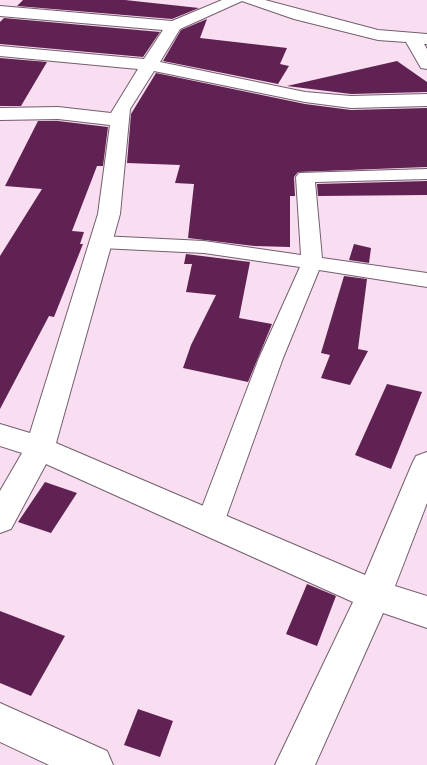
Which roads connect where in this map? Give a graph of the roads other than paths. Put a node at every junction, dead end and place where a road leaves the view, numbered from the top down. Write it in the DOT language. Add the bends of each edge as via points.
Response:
graph roads {
  1 [pos="235,0"];
  2 [pos="249,0"];
  3 [pos="0,11"];
  4 [pos="174,26"];
  5 [pos="420,39"];
  6 [pos="0,51"];
  7 [pos="427,64"];
  8 [pos="148,65"];
  9 [pos="427,100"];
  10 [pos="0,114"];
  11 [pos="120,120"];
  12 [pos="427,174"];
  13 [pos="101,242"];
  14 [pos="312,262"];
  15 [pos="427,280"];
  16 [pos="0,435"];
  17 [pos="40,448"];
  18 [pos="427,464"];
  19 [pos="0,520"];
  20 [pos="210,523"];
  21 [pos="374,595"];
  22 [pos="427,612"];
  23 [pos="0,722"];
  24 [pos="92,765"];
  25 [pos="295,765"];
  1 -- 4 [label="street"];
  2 -- 5 [label="street" via="378,36"];
  3 -- 4 [label="street"];
  4 -- 8 [label="street"];
  5 -- 7 [label="street"];
  6 -- 8 [label="street"];
  8 -- 9 [label="street" via="314,98 352,102"];
  8 -- 11 [label="street" via="121,109"];
  10 -- 11 [label="street" via="58,113"];
  11 -- 13 [label="street" via="109,214"];
  12 -- 14 [label="lane" via="305,178"];
  13 -- 14 [label="lane" via="204,247"];
  13 -- 17 [label="street"];
  14 -- 15 [label="lane"];
  14 -- 20 [label="lane" via="271,358"];
  16 -- 17 [label="street"];
  17 -- 19 [label="street"];
  17 -- 20 [label="street"];
  18 -- 21 [label="street"];
  20 -- 21 [label="street"];
  21 -- 22 [label="street"];
  21 -- 25 [label="street"];
  23 -- 24 [label="street"];
}
